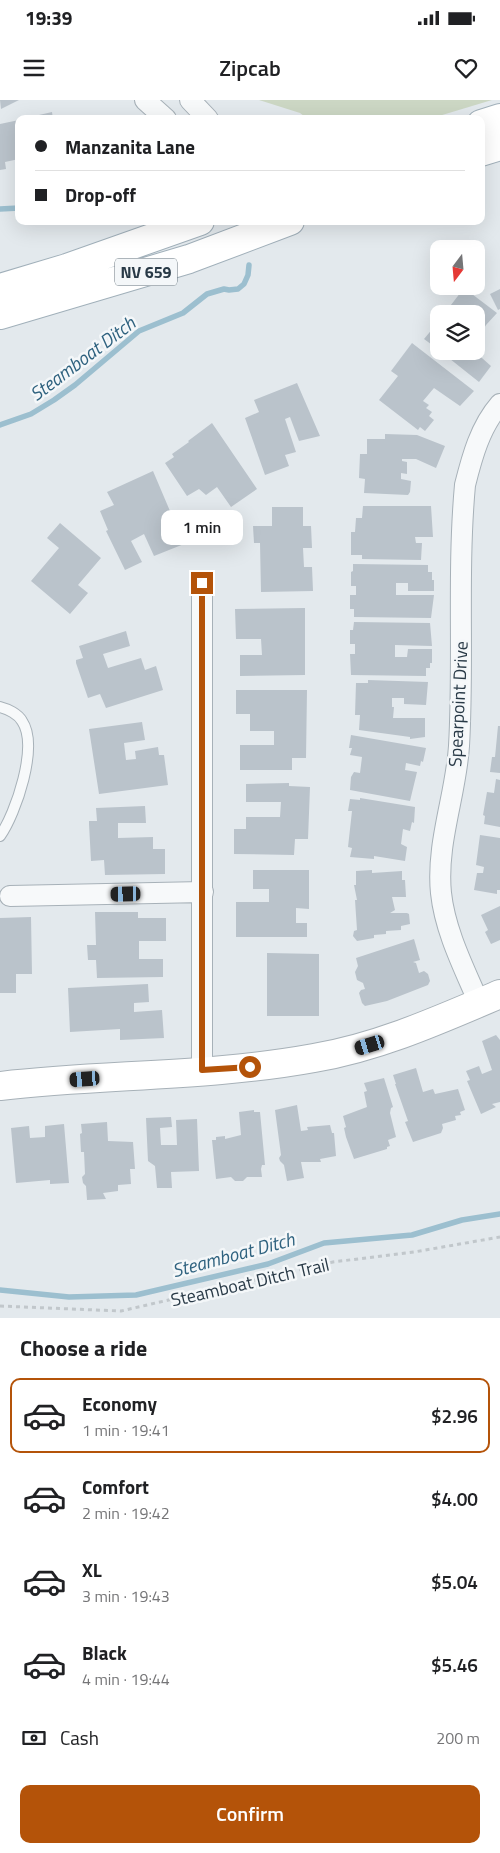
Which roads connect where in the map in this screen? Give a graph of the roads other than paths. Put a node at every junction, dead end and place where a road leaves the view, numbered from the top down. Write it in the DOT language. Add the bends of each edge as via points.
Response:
graph roads {
  1 [pos="190,100"];
  2 [pos="147,101"];
  3 [pos="162,115"];
  4 [pos="204,115"];
  5 [pos="500,118"];
  6 [pos="485,123"];
  7 [pos="500,146"];
  8 [pos="485,151"];
  9 [pos="232,225"];
  10 [pos="279,225"];
  11 [pos="177,227"];
  12 [pos="189,259"];
  13 [pos="0,288"];
  14 [pos="0,315"];
  15 [pos="500,404"];
  16 [pos="202,583"];
  17 [pos="0,707"];
  18 [pos="0,836"];
  19 [pos="202,892"];
  20 [pos="10,896"];
  21 [pos="489,999"];
  22 [pos="202,1070"];
  23 [pos="0,1086"];
  1 -- 4 [label="street"];
  2 -- 3 [label="street"];
  5 -- 6 [label="main road"];
  7 -- 8 [label="main road"];
  9 -- 12 [label="main road"];
  10 -- 12 [label="main road, NV 659"];
  11 -- 13 [label="main road, NV 659" via="68,268"];
  12 -- 14 [label="main road, NV 659"];
  15 -- 21 [label="street, Spearpoint Drive" via="482,432 465,486 459,749 441,874 441,894 454,942"];
  16 -- 19 [label="street"];
  17 -- 18 [label="lane" via="22,721 28,749 18,800"];
  19 -- 20 [label="street"];
  19 -- 22 [label="street"];
  21 -- 22 [label="main road" via="400,1036 355,1049 278,1064"];
  22 -- 23 [label="main road"];
}
